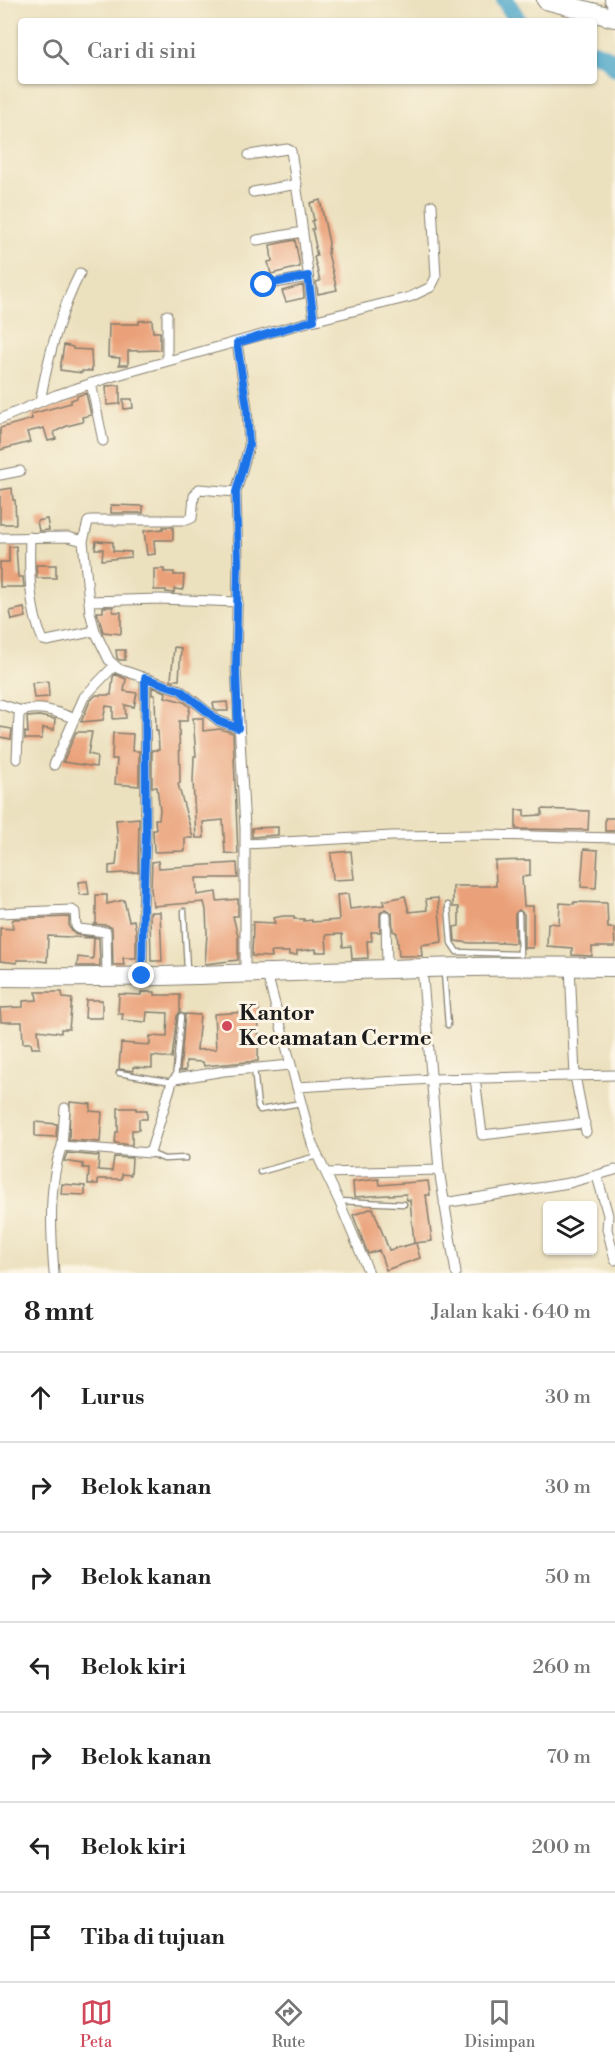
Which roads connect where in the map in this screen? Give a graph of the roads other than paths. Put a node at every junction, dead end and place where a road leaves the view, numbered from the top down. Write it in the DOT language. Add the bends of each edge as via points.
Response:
graph roads {
  1 [pos="546,0"];
  2 [pos="615,18"];
  3 [pos="249,155"];
  4 [pos="297,184"];
  5 [pos="253,192"];
  6 [pos="432,204"];
  7 [pos="303,232"];
  8 [pos="257,240"];
  9 [pos="80,273"];
  10 [pos="308,276"];
  11 [pos="264,285"];
  12 [pos="167,315"];
  13 [pos="314,320"];
  14 [pos="237,343"];
  15 [pos="167,361"];
  16 [pos="91,383"];
  17 [pos="40,402"];
  18 [pos="0,419"];
  19 [pos="103,441"];
  20 [pos="20,471"];
  21 [pos="0,475"];
  22 [pos="236,492"];
  23 [pos="30,537"];
  24 [pos="0,538"];
  25 [pos="83,541"];
  26 [pos="89,601"];
  27 [pos="237,602"];
  28 [pos="95,632"];
  29 [pos="114,666"];
  30 [pos="145,678"];
  31 [pos="0,704"];
  32 [pos="22,711"];
  33 [pos="73,718"];
  34 [pos="238,728"];
  35 [pos="17,759"];
  36 [pos="54,765"];
  37 [pos="615,838"];
  38 [pos="245,844"];
  39 [pos="448,905"];
  40 [pos="184,911"];
  41 [pos="0,913"];
  42 [pos="519,914"];
  43 [pos="386,916"];
  44 [pos="520,960"];
  45 [pos="570,966"];
  46 [pos="444,967"];
  47 [pos="615,967"];
  48 [pos="387,968"];
  49 [pos="422,968"];
  50 [pos="246,974"];
  51 [pos="267,974"];
  52 [pos="188,975"];
  53 [pos="142,976"];
  54 [pos="0,977"];
  55 [pos="107,977"];
  56 [pos="181,1016"];
  57 [pos="448,1025"];
  58 [pos="290,1065"];
  59 [pos="254,1068"];
  60 [pos="119,1073"];
  61 [pos="615,1075"];
  62 [pos="575,1076"];
  63 [pos="475,1078"];
  64 [pos="432,1079"];
  65 [pos="174,1081"];
  66 [pos="297,1087"];
  67 [pos="302,1103"];
  68 [pos="65,1108"];
  69 [pos="62,1146"];
  70 [pos="150,1153"];
  71 [pos="317,1156"];
  72 [pos="186,1158"];
  73 [pos="439,1170"];
  74 [pos="615,1170"];
  75 [pos="260,1172"];
  76 [pos="326,1173"];
  77 [pos="597,1176"];
  78 [pos="339,1201"];
  79 [pos="444,1203"];
  80 [pos="404,1204"];
  81 [pos="615,1260"];
  82 [pos="54,1273"];
  83 [pos="369,1273"];
  84 [pos="456,1273"];
  1 -- 2 [label="highway"];
  3 -- 4 [label="street" via="290,150"];
  4 -- 5 [label="street"];
  4 -- 7 [label="street"];
  6 -- 13 [label="street" via="436,277 431,287 410,297"];
  7 -- 8 [label="street"];
  7 -- 10 [label="street"];
  9 -- 17 [label="street" via="55,334"];
  10 -- 11 [label="street"];
  10 -- 13 [label="street"];
  12 -- 15 [label="street"];
  13 -- 14 [label="street"];
  14 -- 15 [label="street"];
  14 -- 22 [label="street" via="249,446"];
  15 -- 16 [label="street"];
  16 -- 17 [label="street"];
  16 -- 19 [label="street"];
  17 -- 18 [label="street"];
  20 -- 21 [label="street"];
  22 -- 25 [label="street" via="199,489 194,496 192,518 187,520 91,520"];
  22 -- 27 [label="street"];
  23 -- 24 [label="street"];
  23 -- 25 [label="street"];
  23 -- 28 [label="street" via="32,588 43,640"];
  25 -- 26 [label="street"];
  26 -- 27 [label="street"];
  26 -- 28 [label="street"];
  27 -- 34 [label="street"];
  28 -- 29 [label="street"];
  29 -- 30 [label="street"];
  29 -- 33 [label="street" via="84,697"];
  30 -- 34 [label="street" via="180,690 219,721"];
  30 -- 53 [label="street"];
  31 -- 32 [label="street"];
  32 -- 33 [label="street" via="40,709"];
  32 -- 35 [label="street"];
  33 -- 36 [label="street"];
  34 -- 38 [label="street"];
  37 -- 38 [label="street" via="392,836"];
  38 -- 50 [label="street"];
  39 -- 44 [label="lane" via="451,943 457,952"];
  40 -- 52 [label="lane"];
  41 -- 55 [label="street" via="72,910 79,929 106,932"];
  42 -- 44 [label="lane"];
  43 -- 48 [label="street"];
  44 -- 45 [label="highway"];
  44 -- 46 [label="highway"];
  45 -- 47 [label="highway"];
  45 -- 62 [label="street"];
  46 -- 49 [label="highway"];
  46 -- 57 [label="lane"];
  48 -- 49 [label="highway"];
  48 -- 51 [label="highway"];
  49 -- 64 [label="street"];
  50 -- 51 [label="highway"];
  50 -- 52 [label="highway"];
  51 -- 58 [label="street"];
  52 -- 53 [label="highway"];
  53 -- 55 [label="highway"];
  54 -- 55 [label="highway"];
  56 -- 65 [label="lane"];
  58 -- 59 [label="street"];
  58 -- 66 [label="street"];
  59 -- 65 [label="street"];
  59 -- 67 [label="lane" via="260,1110"];
  60 -- 65 [label="lane"];
  61 -- 62 [label="street"];
  62 -- 63 [label="street"];
  62 -- 63 [label="street" via="586,1128 482,1135"];
  63 -- 64 [label="street"];
  64 -- 66 [label="street"];
  64 -- 73 [label="street"];
  65 -- 70 [label="street"];
  66 -- 67 [label="street"];
  67 -- 71 [label="street"];
  68 -- 69 [label="street"];
  69 -- 70 [label="street"];
  69 -- 82 [label="street" via="52,1209"];
  70 -- 72 [label="lane" via="164,1159"];
  71 -- 75 [label="lane"];
  71 -- 76 [label="street"];
  73 -- 76 [label="street"];
  73 -- 79 [label="street"];
  74 -- 77 [label="street"];
  76 -- 78 [label="street"];
  77 -- 79 [label="street"];
  77 -- 81 [label="street"];
  78 -- 80 [label="lane"];
  78 -- 83 [label="street"];
  79 -- 84 [label="street"];
}
